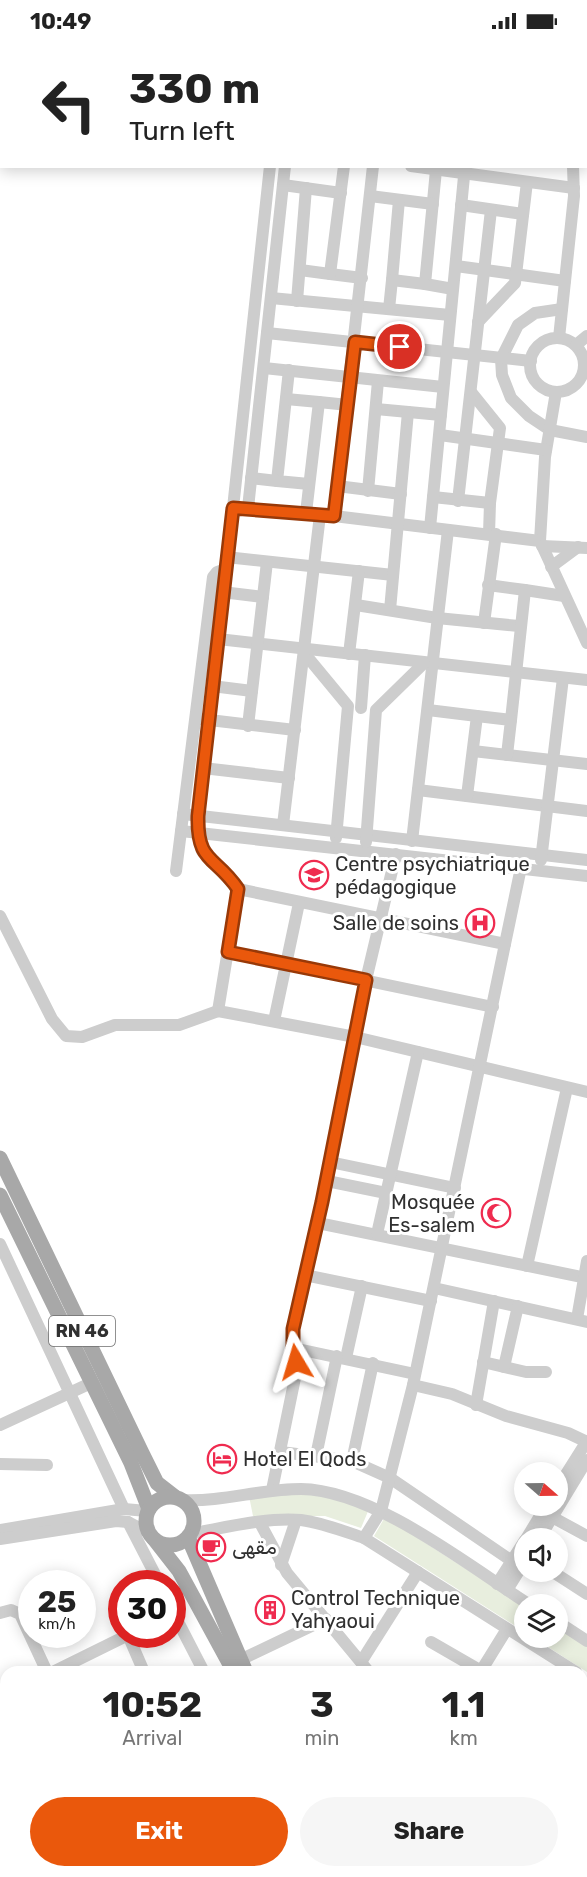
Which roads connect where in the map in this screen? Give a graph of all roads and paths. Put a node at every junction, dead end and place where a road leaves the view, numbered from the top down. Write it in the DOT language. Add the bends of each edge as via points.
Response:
graph roads {
  1 [pos="270,168"];
  2 [pos="285,168"];
  3 [pos="344,168"];
  4 [pos="374,168"];
  5 [pos="424,168"];
  6 [pos="573,168"];
  7 [pos="436,170"];
  8 [pos="464,170"];
  9 [pos="526,182"];
  10 [pos="283,185"];
  11 [pos="306,188"];
  12 [pos="574,188"];
  13 [pos="341,193"];
  14 [pos="370,196"];
  15 [pos="399,200"];
  16 [pos="433,204"];
  17 [pos="461,205"];
  18 [pos="491,210"];
  19 [pos="523,214"];
  20 [pos="456,266"];
  21 [pos="485,269"];
  22 [pos="300,270"];
  23 [pos="330,274"];
  24 [pos="516,274"];
  25 [pos="362,278"];
  26 [pos="392,280"];
  27 [pos="565,281"];
  28 [pos="425,284"];
  29 [pos="453,289"];
  30 [pos="271,298"];
  31 [pos="297,301"];
  32 [pos="359,307"];
  33 [pos="389,309"];
  34 [pos="562,309"];
  35 [pos="450,315"];
  36 [pos="478,322"];
  37 [pos="267,333"];
  38 [pos="587,336"];
  39 [pos="559,338"];
  40 [pos="355,342"];
  41 [pos="576,345"];
  42 [pos="446,353"];
  43 [pos="473,356"];
  44 [pos="501,359"];
  45 [pos="531,362"];
  46 [pos="264,368"];
  47 [pos="289,370"];
  48 [pos="351,377"];
  49 [pos="378,381"];
  50 [pos="443,387"];
  51 [pos="471,392"];
  52 [pos="556,392"];
  53 [pos="286,399"];
  54 [pos="319,402"];
  55 [pos="348,405"];
  56 [pos="376,408"];
  57 [pos="408,412"];
  58 [pos="441,415"];
  59 [pos="550,430"];
  60 [pos="440,435"];
  61 [pos="587,436"];
  62 [pos="465,439"];
  63 [pos="499,444"];
  64 [pos="546,450"];
  65 [pos="251,478"];
  66 [pos="277,480"];
  67 [pos="309,484"];
  68 [pos="337,486"];
  69 [pos="368,491"];
  70 [pos="400,494"];
  71 [pos="433,497"];
  72 [pos="458,501"];
  73 [pos="490,503"];
  74 [pos="233,508"];
  75 [pos="248,508"];
  76 [pos="306,513"];
  77 [pos="320,515"];
  78 [pos="334,516"];
  79 [pos="397,525"];
  80 [pos="430,528"];
  81 [pos="448,530"];
  82 [pos="493,534"];
  83 [pos="541,544"];
  84 [pos="582,548"];
  85 [pos="267,562"];
  86 [pos="225,563"];
  87 [pos="315,566"];
  88 [pos="551,567"];
  89 [pos="359,571"];
  90 [pos="393,575"];
  91 [pos="489,585"];
  92 [pos="525,590"];
  93 [pos="222,592"];
  94 [pos="564,596"];
  95 [pos="263,597"];
  96 [pos="356,605"];
  97 [pos="390,610"];
  98 [pos="437,618"];
  99 [pos="484,623"];
  100 [pos="519,626"];
  101 [pos="218,639"];
  102 [pos="257,643"];
  103 [pos="587,643"];
  104 [pos="305,651"];
  105 [pos="349,654"];
  106 [pos="365,655"];
  107 [pos="428,664"];
  108 [pos="515,671"];
  109 [pos="563,678"];
  110 [pos="587,680"];
  111 [pos="212,686"];
  112 [pos="252,691"];
  113 [pos="348,706"];
  114 [pos="361,708"];
  115 [pos="376,710"];
  116 [pos="428,710"];
  117 [pos="477,716"];
  118 [pos="194,718"];
  119 [pos="208,720"];
  120 [pos="511,720"];
  121 [pos="248,726"];
  122 [pos="296,730"];
  123 [pos="473,751"];
  124 [pos="507,755"];
  125 [pos="553,760"];
  126 [pos="587,764"];
  127 [pos="203,768"];
  128 [pos="290,778"];
  129 [pos="417,790"];
  130 [pos="467,796"];
  131 [pos="549,806"];
  132 [pos="587,810"];
  133 [pos="183,814"];
  134 [pos="198,816"];
  135 [pos="283,825"];
  136 [pos="181,831"];
  137 [pos="336,831"];
  138 [pos="197,832"];
  139 [pos="367,835"];
  140 [pos="412,841"];
  141 [pos="335,847"];
  142 [pos="365,851"];
  143 [pos="524,853"];
  144 [pos="396,854"];
  145 [pos="542,855"];
  146 [pos="587,860"];
  147 [pos="522,869"];
  148 [pos="538,870"];
  149 [pos="176,871"];
  150 [pos="587,876"];
  151 [pos="238,889"];
  152 [pos="298,903"];
  153 [pos="0,916"];
  154 [pos="381,920"];
  155 [pos="505,944"];
  156 [pos="228,952"];
  157 [pos="286,963"];
  158 [pos="366,980"];
  159 [pos="493,1007"];
  160 [pos="218,1011"];
  161 [pos="274,1022"];
  162 [pos="355,1037"];
  163 [pos="418,1052"];
  164 [pos="480,1066"];
  165 [pos="567,1088"];
  166 [pos="587,1092"];
  167 [pos="0,1158"];
  168 [pos="330,1162"];
  169 [pos="391,1173"];
  170 [pos="327,1181"];
  171 [pos="455,1188"];
  172 [pos="0,1194"];
  173 [pos="386,1194"];
  174 [pos="318,1223"];
  175 [pos="377,1234"];
  176 [pos="0,1244"];
  177 [pos="442,1247"];
  178 [pos="587,1261"];
  179 [pos="527,1266"];
  180 [pos="305,1275"];
  181 [pos="585,1277"];
  182 [pos="362,1286"];
  183 [pos="432,1294"];
  184 [pos="494,1301"];
  185 [pos="518,1306"];
  186 [pos="582,1320"];
  187 [pos="293,1348"];
  188 [pos="341,1357"];
  189 [pos="483,1362"];
  190 [pos="373,1363"];
  191 [pos="504,1367"];
  192 [pos="546,1372"];
  193 [pos="414,1379"];
  194 [pos="91,1383"];
  195 [pos="70,1392"];
  196 [pos="476,1405"];
  197 [pos="0,1425"];
  198 [pos="587,1442"];
  199 [pos="281,1452"];
  200 [pos="316,1456"];
  201 [pos="587,1460"];
  202 [pos="352,1461"];
  203 [pos="0,1464"];
  204 [pos="47,1465"];
  205 [pos="568,1471"];
  206 [pos="390,1478"];
  207 [pos="568,1486"];
  208 [pos="272,1490"];
  209 [pos="179,1499"];
  210 [pos="124,1509"];
  211 [pos="148,1510"];
  212 [pos="381,1511"];
  213 [pos="546,1516"];
  214 [pos="555,1516"];
  215 [pos="296,1520"];
  216 [pos="128,1522"];
  217 [pos="260,1523"];
  218 [pos="537,1528"];
  219 [pos="0,1530"];
  220 [pos="188,1535"];
  221 [pos="151,1536"];
  222 [pos="587,1536"];
  223 [pos="364,1538"];
  224 [pos="0,1539"];
  225 [pos="514,1558"];
  226 [pos="281,1565"];
  227 [pos="514,1569"];
  228 [pos="152,1570"];
  229 [pos="418,1572"];
  230 [pos="568,1582"];
  231 [pos="502,1587"];
  232 [pos="587,1594"];
  233 [pos="514,1595"];
  234 [pos="1,1609"];
  235 [pos="326,1620"];
  236 [pos="507,1629"];
  237 [pos="568,1629"];
  238 [pos="186,1637"];
  239 [pos="587,1641"];
  240 [pos="431,1642"];
  241 [pos="108,1645"];
  242 [pos="134,1648"];
  243 [pos="44,1666"];
  244 [pos="65,1666"];
  245 [pos="141,1666"];
  246 [pos="201,1666"];
  247 [pos="239,1666"];
  248 [pos="239,1666"];
  249 [pos="244,1666"];
  250 [pos="364,1666"];
  251 [pos="366,1666"];
  252 [pos="472,1666"];
  253 [pos="485,1666"];
  254 [pos="565,1666"];
  1 -- 74 [label="street"];
  2 -- 10 [label="street"];
  3 -- 13 [label="street"];
  4 -- 14 [label="street"];
  5 -- 7 [label="street"];
  6 -- 12 [label="street"];
  7 -- 8 [label="street"];
  7 -- 16 [label="street"];
  8 -- 9 [label="street"];
  8 -- 17 [label="street"];
  9 -- 12 [label="street"];
  9 -- 19 [label="street"];
  10 -- 11 [label="street"];
  10 -- 30 [label="street"];
  11 -- 13 [label="street"];
  11 -- 22 [label="street"];
  12 -- 27 [label="street"];
  13 -- 23 [label="street"];
  14 -- 15 [label="street"];
  14 -- 25 [label="street"];
  15 -- 16 [label="street"];
  15 -- 26 [label="street"];
  16 -- 28 [label="street"];
  17 -- 18 [label="street"];
  17 -- 20 [label="street"];
  18 -- 19 [label="street"];
  18 -- 21 [label="street"];
  19 -- 24 [label="street"];
  20 -- 21 [label="street"];
  20 -- 29 [label="street"];
  21 -- 24 [label="street"];
  21 -- 36 [label="street"];
  22 -- 23 [label="street"];
  22 -- 31 [label="street"];
  23 -- 25 [label="street"];
  24 -- 27 [label="street"];
  24 -- 36 [label="street" via="514,285"];
  25 -- 32 [label="street"];
  26 -- 28 [label="street"];
  26 -- 33 [label="street"];
  27 -- 34 [label="street"];
  28 -- 29 [label="street"];
  29 -- 35 [label="street"];
  30 -- 31 [label="street"];
  30 -- 37 [label="street"];
  31 -- 32 [label="street"];
  32 -- 33 [label="street"];
  32 -- 40 [label="street"];
  33 -- 35 [label="street"];
  34 -- 39 [label="street"];
  34 -- 44 [label="street" via="536,313 524,320 514,331"];
  35 -- 42 [label="street"];
  36 -- 43 [label="street"];
  37 -- 40 [label="street"];
  37 -- 46 [label="street"];
  38 -- 41 [label="street"];
  39 -- 41 [label="street"];
  39 -- 45 [label="street" via="546,340"];
  40 -- 42 [label="street"];
  40 -- 48 [label="street"];
  41 -- 52 [label="street" via="583,356 583,374 572,387"];
  42 -- 43 [label="street"];
  42 -- 50 [label="street"];
  43 -- 44 [label="street"];
  43 -- 51 [label="street"];
  44 -- 45 [label="street"];
  44 -- 59 [label="street" via="511,398"];
  45 -- 52 [label="street" via="534,378"];
  46 -- 47 [label="street"];
  46 -- 65 [label="street"];
  47 -- 48 [label="street"];
  47 -- 53 [label="street"];
  48 -- 49 [label="street"];
  48 -- 55 [label="street"];
  49 -- 50 [label="street"];
  49 -- 56 [label="street"];
  50 -- 58 [label="street"];
  51 -- 62 [label="street"];
  51 -- 63 [label="street" via="500,426"];
  52 -- 59 [label="street"];
  53 -- 54 [label="street"];
  53 -- 66 [label="street"];
  54 -- 55 [label="street"];
  54 -- 67 [label="street"];
  55 -- 68 [label="street"];
  56 -- 57 [label="street"];
  56 -- 69 [label="street"];
  57 -- 58 [label="street"];
  57 -- 70 [label="street"];
  58 -- 60 [label="street"];
  59 -- 61 [label="street"];
  59 -- 64 [label="street"];
  60 -- 62 [label="street"];
  60 -- 71 [label="street"];
  62 -- 63 [label="street"];
  62 -- 72 [label="street"];
  63 -- 64 [label="street"];
  63 -- 73 [label="street"];
  64 -- 83 [label="street"];
  65 -- 66 [label="street"];
  65 -- 75 [label="street"];
  66 -- 67 [label="street"];
  67 -- 76 [label="street"];
  68 -- 69 [label="street"];
  68 -- 78 [label="street"];
  69 -- 70 [label="street"];
  70 -- 79 [label="street"];
  71 -- 72 [label="street"];
  71 -- 80 [label="street"];
  72 -- 73 [label="street"];
  73 -- 82 [label="street"];
  74 -- 75 [label="street"];
  74 -- 86 [label="street"];
  75 -- 76 [label="street"];
  76 -- 77 [label="street"];
  77 -- 78 [label="street"];
  77 -- 87 [label="street"];
  78 -- 79 [label="street"];
  79 -- 80 [label="street"];
  79 -- 90 [label="street"];
  80 -- 81 [label="street"];
  81 -- 82 [label="street"];
  81 -- 98 [label="street"];
  82 -- 83 [label="street"];
  82 -- 91 [label="street"];
  83 -- 84 [label="street"];
  83 -- 88 [label="street"];
  84 -- 88 [label="street"];
  85 -- 86 [label="street"];
  85 -- 87 [label="street"];
  85 -- 95 [label="street"];
  86 -- 93 [label="street"];
  86 -- 118 [label="street" via="213,577"];
  87 -- 89 [label="street"];
  87 -- 104 [label="street"];
  88 -- 94 [label="street"];
  89 -- 90 [label="street"];
  89 -- 96 [label="street"];
  90 -- 97 [label="street"];
  91 -- 92 [label="street"];
  91 -- 99 [label="street"];
  92 -- 94 [label="street"];
  92 -- 100 [label="street"];
  93 -- 95 [label="street"];
  93 -- 101 [label="street"];
  94 -- 103 [label="street"];
  95 -- 102 [label="street"];
  96 -- 97 [label="street"];
  96 -- 105 [label="street"];
  97 -- 98 [label="street"];
  98 -- 99 [label="street"];
  98 -- 107 [label="street"];
  99 -- 100 [label="street"];
  100 -- 108 [label="street"];
  101 -- 102 [label="street"];
  101 -- 111 [label="street"];
  102 -- 104 [label="street"];
  102 -- 112 [label="street"];
  104 -- 105 [label="street"];
  104 -- 113 [label="street"];
  104 -- 122 [label="street"];
  105 -- 106 [label="street"];
  106 -- 107 [label="street"];
  106 -- 114 [label="street"];
  107 -- 108 [label="street"];
  107 -- 115 [label="street"];
  107 -- 116 [label="street"];
  108 -- 109 [label="street"];
  108 -- 120 [label="street"];
  109 -- 110 [label="street"];
  109 -- 125 [label="street"];
  111 -- 112 [label="street"];
  111 -- 119 [label="street"];
  112 -- 121 [label="street"];
  113 -- 114 [label="street"];
  113 -- 137 [label="street"];
  114 -- 115 [label="street"];
  115 -- 139 [label="street"];
  116 -- 117 [label="street"];
  116 -- 129 [label="street"];
  117 -- 120 [label="street"];
  117 -- 123 [label="street"];
  118 -- 119 [label="street"];
  118 -- 133 [label="street"];
  119 -- 121 [label="street"];
  119 -- 127 [label="street"];
  120 -- 124 [label="street"];
  121 -- 122 [label="street"];
  122 -- 128 [label="street"];
  123 -- 124 [label="street"];
  123 -- 130 [label="street"];
  124 -- 125 [label="street"];
  125 -- 126 [label="street"];
  125 -- 131 [label="street"];
  127 -- 128 [label="street"];
  127 -- 134 [label="street"];
  128 -- 135 [label="street"];
  129 -- 130 [label="street"];
  129 -- 140 [label="street"];
  130 -- 131 [label="street"];
  131 -- 132 [label="street"];
  131 -- 145 [label="street"];
  133 -- 134 [label="street"];
  133 -- 136 [label="street"];
  134 -- 135 [label="street"];
  134 -- 138 [label="street"];
  135 -- 137 [label="street"];
  136 -- 138 [label="street"];
  136 -- 149 [label="street"];
  137 -- 139 [label="street"];
  137 -- 141 [label="street"];
  138 -- 141 [label="street"];
  138 -- 151 [label="street" via="202,850"];
  139 -- 140 [label="street"];
  139 -- 142 [label="street"];
  140 -- 143 [label="street"];
  141 -- 142 [label="street"];
  142 -- 144 [label="street"];
  143 -- 145 [label="street"];
  143 -- 147 [label="street"];
  144 -- 147 [label="street"];
  144 -- 154 [label="street"];
  145 -- 146 [label="street"];
  145 -- 148 [label="street"];
  147 -- 148 [label="street"];
  147 -- 155 [label="street"];
  148 -- 150 [label="street"];
  151 -- 152 [label="street"];
  151 -- 156 [label="street"];
  152 -- 154 [label="street"];
  152 -- 157 [label="street"];
  153 -- 160 [label="street" via="52,1019 66,1036 81,1037 115,1025 179,1025"];
  154 -- 155 [label="street"];
  154 -- 158 [label="street"];
  155 -- 159 [label="street"];
  156 -- 157 [label="street"];
  156 -- 160 [label="street"];
  157 -- 158 [label="street"];
  157 -- 161 [label="street"];
  158 -- 159 [label="street"];
  158 -- 162 [label="street"];
  159 -- 164 [label="street"];
  160 -- 161 [label="street"];
  161 -- 162 [label="street"];
  162 -- 163 [label="street"];
  162 -- 168 [label="street"];
  163 -- 164 [label="street"];
  163 -- 169 [label="street"];
  164 -- 165 [label="street"];
  164 -- 171 [label="street"];
  165 -- 166 [label="street"];
  165 -- 179 [label="street"];
  167 -- 209 [label="main road, RN 46" via="157,1483"];
  168 -- 169 [label="street"];
  168 -- 170 [label="street"];
  169 -- 171 [label="street"];
  169 -- 173 [label="street"];
  170 -- 173 [label="street"];
  170 -- 174 [label="street"];
  171 -- 177 [label="street"];
  172 -- 194 [label="main road, RN 46"];
  173 -- 175 [label="street"];
  174 -- 175 [label="street"];
  174 -- 180 [label="street"];
  175 -- 177 [label="street"];
  176 -- 195 [label="street"];
  177 -- 179 [label="street"];
  177 -- 183 [label="street"];
  178 -- 181 [label="street"];
  179 -- 181 [label="street"];
  180 -- 182 [label="street"];
  180 -- 187 [label="street" via="293,1329"];
  181 -- 186 [label="street"];
  182 -- 183 [label="street"];
  182 -- 188 [label="street"];
  183 -- 184 [label="street"];
  183 -- 193 [label="street"];
  184 -- 185 [label="street"];
  184 -- 189 [label="street"];
  185 -- 186 [label="street"];
  185 -- 191 [label="street"];
  187 -- 188 [label="street"];
  187 -- 199 [label="street" via="296,1373"];
  188 -- 190 [label="street"];
  188 -- 200 [label="street"];
  189 -- 191 [label="street"];
  189 -- 196 [label="street"];
  190 -- 193 [label="street"];
  190 -- 202 [label="street"];
  191 -- 192 [label="street"];
  193 -- 196 [label="street"];
  193 -- 206 [label="street"];
  194 -- 195 [label="street"];
  194 -- 211 [label="main road, RN 46" via="132,1463"];
  195 -- 197 [label="street"];
  195 -- 210 [label="street"];
  196 -- 198 [label="street"];
  198 -- 205 [label="street"];
  199 -- 200 [label="street"];
  199 -- 208 [label="street"];
  200 -- 202 [label="street"];
  201 -- 207 [label="street"];
  202 -- 206 [label="street"];
  203 -- 204 [label="street"];
  206 -- 212 [label="street"];
  206 -- 225 [label="street"];
  208 -- 209 [label="street" via="198,1501"];
  208 -- 212 [label="street" via="326,1492"];
  209 -- 211 [label="main road" via="159,1499"];
  209 -- 220 [label="main road" via="193,1514"];
  210 -- 211 [label="street"];
  210 -- 219 [label="street"];
  211 -- 221 [label="main road" via="146,1526"];
  212 -- 223 [label="street"];
  212 -- 231 [label="street"];
  213 -- 218 [label="street"];
  214 -- 222 [label="street"];
  215 -- 217 [label="street"];
  215 -- 223 [label="street"];
  215 -- 226 [label="street"];
  216 -- 221 [label="street"];
  216 -- 224 [label="street"];
  216 -- 228 [label="street"];
  217 -- 220 [label="street"];
  217 -- 226 [label="street"];
  220 -- 221 [label="main road" via="167,1545"];
  220 -- 247 [label="main road"];
  221 -- 248 [label="main road" via="179,1571"];
  223 -- 229 [label="street"];
  226 -- 235 [label="street"];
  227 -- 231 [label="street"];
  229 -- 236 [label="street"];
  229 -- 251 [label="street"];
  230 -- 232 [label="street"];
  231 -- 233 [label="street"];
  234 -- 243 [label="street" via="23,1618"];
  235 -- 249 [label="street"];
  235 -- 250 [label="street"];
  236 -- 253 [label="street"];
  236 -- 254 [label="street"];
  237 -- 239 [label="street"];
  238 -- 246 [label="street"];
  240 -- 252 [label="street"];
  241 -- 244 [label="street"];
  242 -- 245 [label="street"];
}
